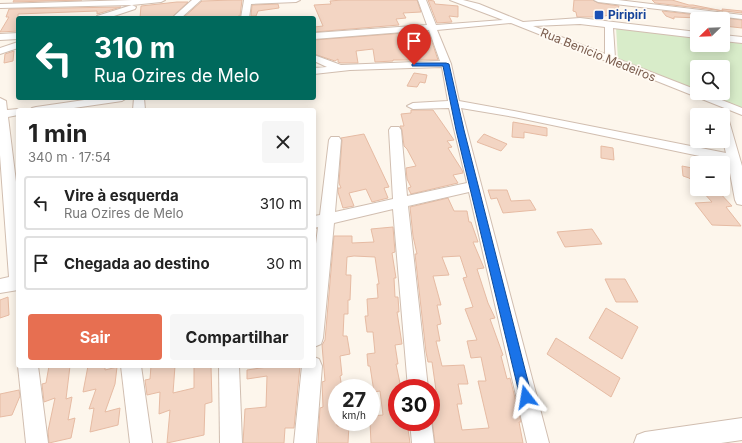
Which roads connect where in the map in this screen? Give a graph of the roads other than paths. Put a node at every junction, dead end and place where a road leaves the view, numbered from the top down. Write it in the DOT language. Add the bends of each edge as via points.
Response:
graph roads {
  1 [pos="161,0"];
  2 [pos="196,0"];
  3 [pos="296,0"];
  4 [pos="422,0"];
  5 [pos="454,0"];
  6 [pos="598,0"];
  7 [pos="650,0"];
  8 [pos="248,1"];
  9 [pos="144,2"];
  10 [pos="23,3"];
  11 [pos="0,6"];
  12 [pos="672,8"];
  13 [pos="106,16"];
  14 [pos="178,16"];
  15 [pos="245,16"];
  16 [pos="742,17"];
  17 [pos="518,23"];
  18 [pos="609,24"];
  19 [pos="433,28"];
  20 [pos="690,29"];
  21 [pos="690,34"];
  22 [pos="16,36"];
  23 [pos="316,36"];
  24 [pos="0,38"];
  25 [pos="730,39"];
  26 [pos="742,40"];
  27 [pos="16,46"];
  28 [pos="0,51"];
  29 [pos="316,59"];
  30 [pos="610,60"];
  31 [pos="446,64"];
  32 [pos="337,67"];
  33 [pos="316,71"];
  34 [pos="111,100"];
  35 [pos="718,102"];
  36 [pos="454,104"];
  37 [pos="413,106"];
  38 [pos="74,107"];
  39 [pos="61,108"];
  40 [pos="719,108"];
  41 [pos="0,110"];
  42 [pos="16,112"];
  43 [pos="742,112"];
  44 [pos="395,130"];
  45 [pos="335,140"];
  46 [pos="730,146"];
  47 [pos="734,160"];
  48 [pos="9,177"];
  49 [pos="474,186"];
  50 [pos="741,194"];
  51 [pos="400,202"];
  52 [pos="320,221"];
  53 [pos="16,257"];
  54 [pos="16,283"];
  55 [pos="0,286"];
  56 [pos="316,299"];
  57 [pos="28,368"];
  58 [pos="132,368"];
  59 [pos="229,368"];
  60 [pos="312,368"];
  61 [pos="417,379"];
  62 [pos="742,429"];
  63 [pos="423,431"];
  64 [pos="37,443"];
  65 [pos="141,443"];
  66 [pos="231,443"];
  67 [pos="305,443"];
  68 [pos="424,443"];
  69 [pos="538,443"];
  70 [pos="645,443"];
  1 -- 9 [label="street"];
  2 -- 14 [label="street"];
  3 -- 8 [label="street"];
  4 -- 19 [label="street"];
  5 -- 17 [label="street, Rua Benício Medeiros" via="469,3"];
  6 -- 12 [label="street"];
  7 -- 12 [label="street"];
  8 -- 15 [label="street"];
  9 -- 10 [label="street"];
  9 -- 13 [label="street"];
  10 -- 11 [label="street"];
  12 -- 16 [label="street"];
  12 -- 20 [label="street" via="680,13"];
  17 -- 18 [label="street" via="569,21"];
  17 -- 19 [label="street" via="488,22"];
  17 -- 30 [label="street, Rua Benício Medeiros"];
  18 -- 21 [label="street"];
  18 -- 30 [label="street"];
  19 -- 23 [label="street"];
  19 -- 31 [label="street"];
  22 -- 24 [label="street"];
  25 -- 26 [label="street"];
  27 -- 28 [label="street"];
  29 -- 32 [label="street"];
  30 -- 35 [label="street, Rua Benício Medeiros"];
  31 -- 32 [label="street"];
  31 -- 36 [label="street"];
  32 -- 33 [label="street"];
  34 -- 38 [label="street"];
  35 -- 40 [label="street"];
  35 -- 43 [label="street, Rua Benício Medeiros"];
  36 -- 37 [label="street"];
  36 -- 47 [label="street" via="584,127"];
  36 -- 49 [label="street"];
  38 -- 39 [label="street"];
  41 -- 42 [label="street"];
  41 -- 48 [label="street"];
  44 -- 51 [label="street"];
  45 -- 52 [label="street"];
  46 -- 47 [label="street"];
  47 -- 50 [label="street"];
  48 -- 53 [label="street"];
  49 -- 51 [label="street"];
  49 -- 69 [label="street"];
  51 -- 52 [label="street"];
  51 -- 61 [label="street"];
  52 -- 56 [label="street"];
  54 -- 55 [label="street"];
  57 -- 64 [label="street"];
  58 -- 65 [label="street"];
  59 -- 66 [label="street"];
  60 -- 67 [label="street"];
  62 -- 70 [label="street"];
  63 -- 68 [label="street"];
}
